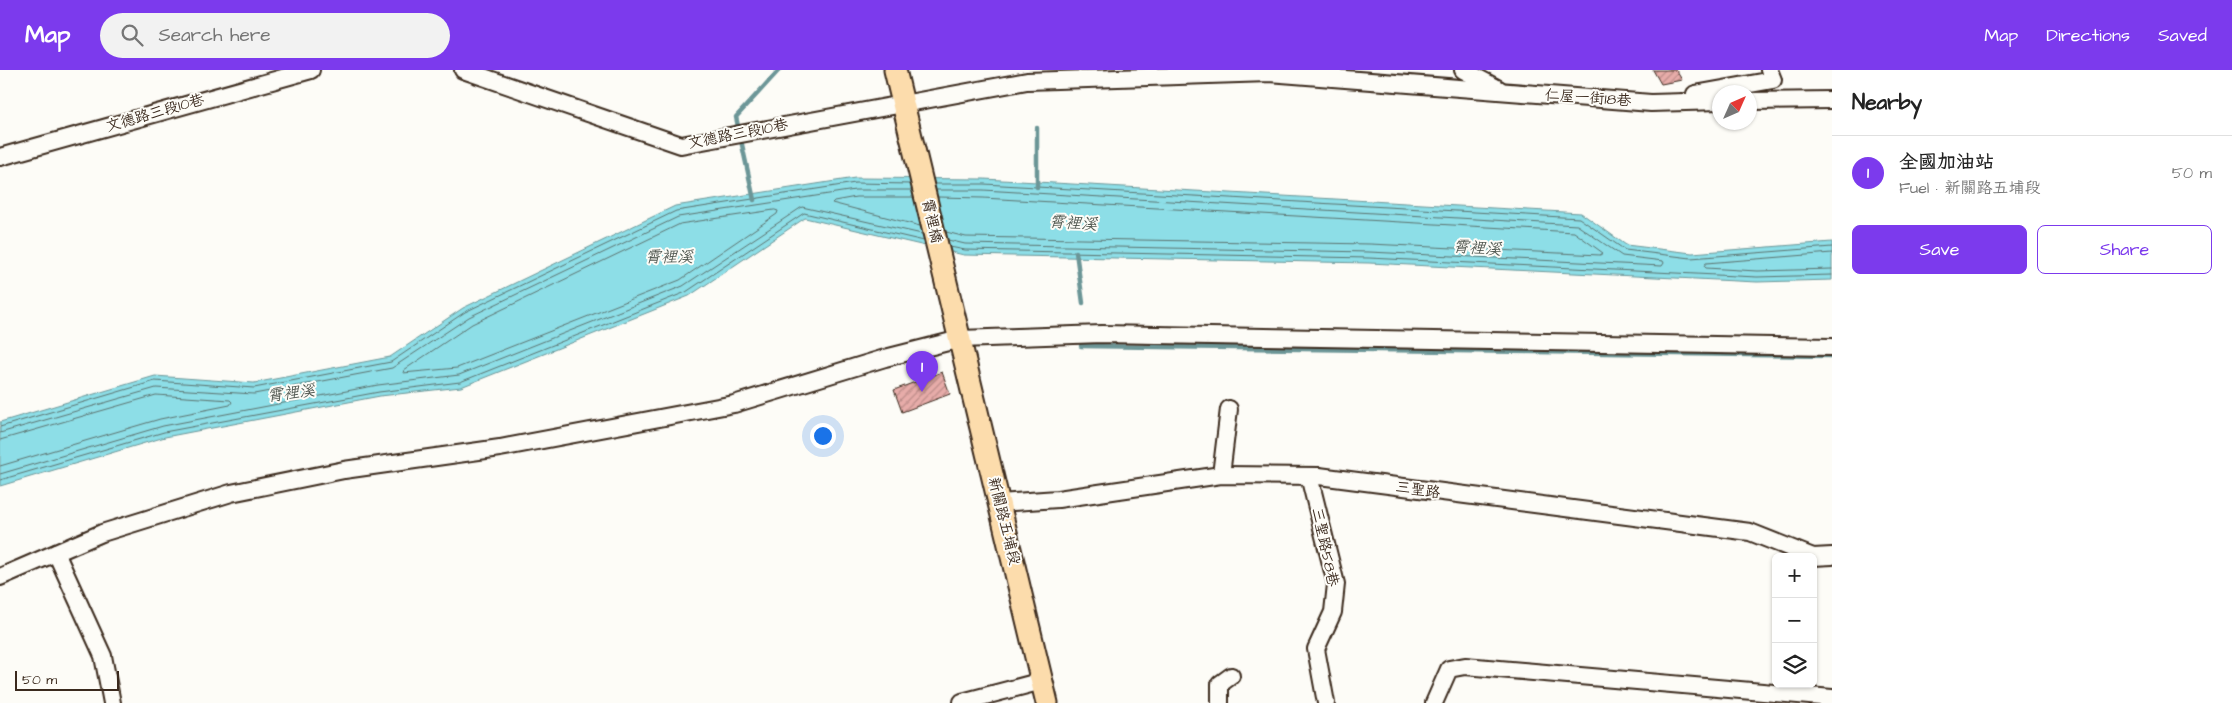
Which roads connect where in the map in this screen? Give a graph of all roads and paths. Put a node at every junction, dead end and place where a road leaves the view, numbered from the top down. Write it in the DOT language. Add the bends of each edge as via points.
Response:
graph roads {
  1 [pos="311,70"];
  2 [pos="463,70"];
  3 [pos="895,70"];
  4 [pos="1463,70"];
  5 [pos="1770,70"];
  6 [pos="1505,92"];
  7 [pos="1832,100"];
  8 [pos="1757,101"];
  9 [pos="904,102"];
  10 [pos="1712,102"];
  11 [pos="1651,103"];
  12 [pos="0,157"];
  13 [pos="960,339"];
  14 [pos="1832,347"];
  15 [pos="1229,409"];
  16 [pos="1221,475"];
  17 [pos="1308,476"];
  18 [pos="1000,503"];
  19 [pos="56,553"];
  20 [pos="1832,556"];
  21 [pos="0,578"];
  22 [pos="1231,676"];
  23 [pos="1042,681"];
  24 [pos="1832,698"];
  25 [pos="962,702"];
  26 [pos="112,703"];
  27 [pos="1048,703"];
  28 [pos="1220,703"];
  29 [pos="1326,703"];
  30 [pos="1434,703"];
  1 -- 12 [label="street, 文德路三段10巷"];
  2 -- 9 [label="street, 文德路三段10巷" via="681,145"];
  3 -- 9 [label="main road, 霄裡橋"];
  4 -- 6 [label="street, 仁屋一街18巷"];
  5 -- 11 [label="street" via="1773,80"];
  6 -- 9 [label="street, 文德路三段10巷" via="1269,74 1027,81"];
  6 -- 11 [label="street, 仁屋一街18巷"];
  7 -- 8 [label="street"];
  9 -- 13 [label="main road, 霄裡橋"];
  10 -- 11 [label="street, 仁屋一街18巷"];
  13 -- 14 [label="street" via="1102,334"];
  13 -- 18 [label="main road, 新關路五埔段"];
  13 -- 19 [label="street" via="734,404 500,448 344,470 231,493 102,533"];
  15 -- 16 [label="street"];
  16 -- 17 [label="street, 三聖路"];
  16 -- 18 [label="street, 三聖路" via="1058,499"];
  17 -- 20 [label="street, 三聖路" via="1750,532 1813,557"];
  17 -- 29 [label="street, 三聖路58巷" via="1336,584 1333,612 1316,648"];
  18 -- 23 [label="main road, 新關路五埔段"];
  19 -- 21 [label="street"];
  19 -- 26 [label="street" via="103,656"];
  22 -- 28 [label="street" via="1220,684"];
  23 -- 25 [label="street"];
  23 -- 27 [label="main road, 新關路五埔段"];
  24 -- 30 [label="street" via="1465,666 1449,669"];
}
